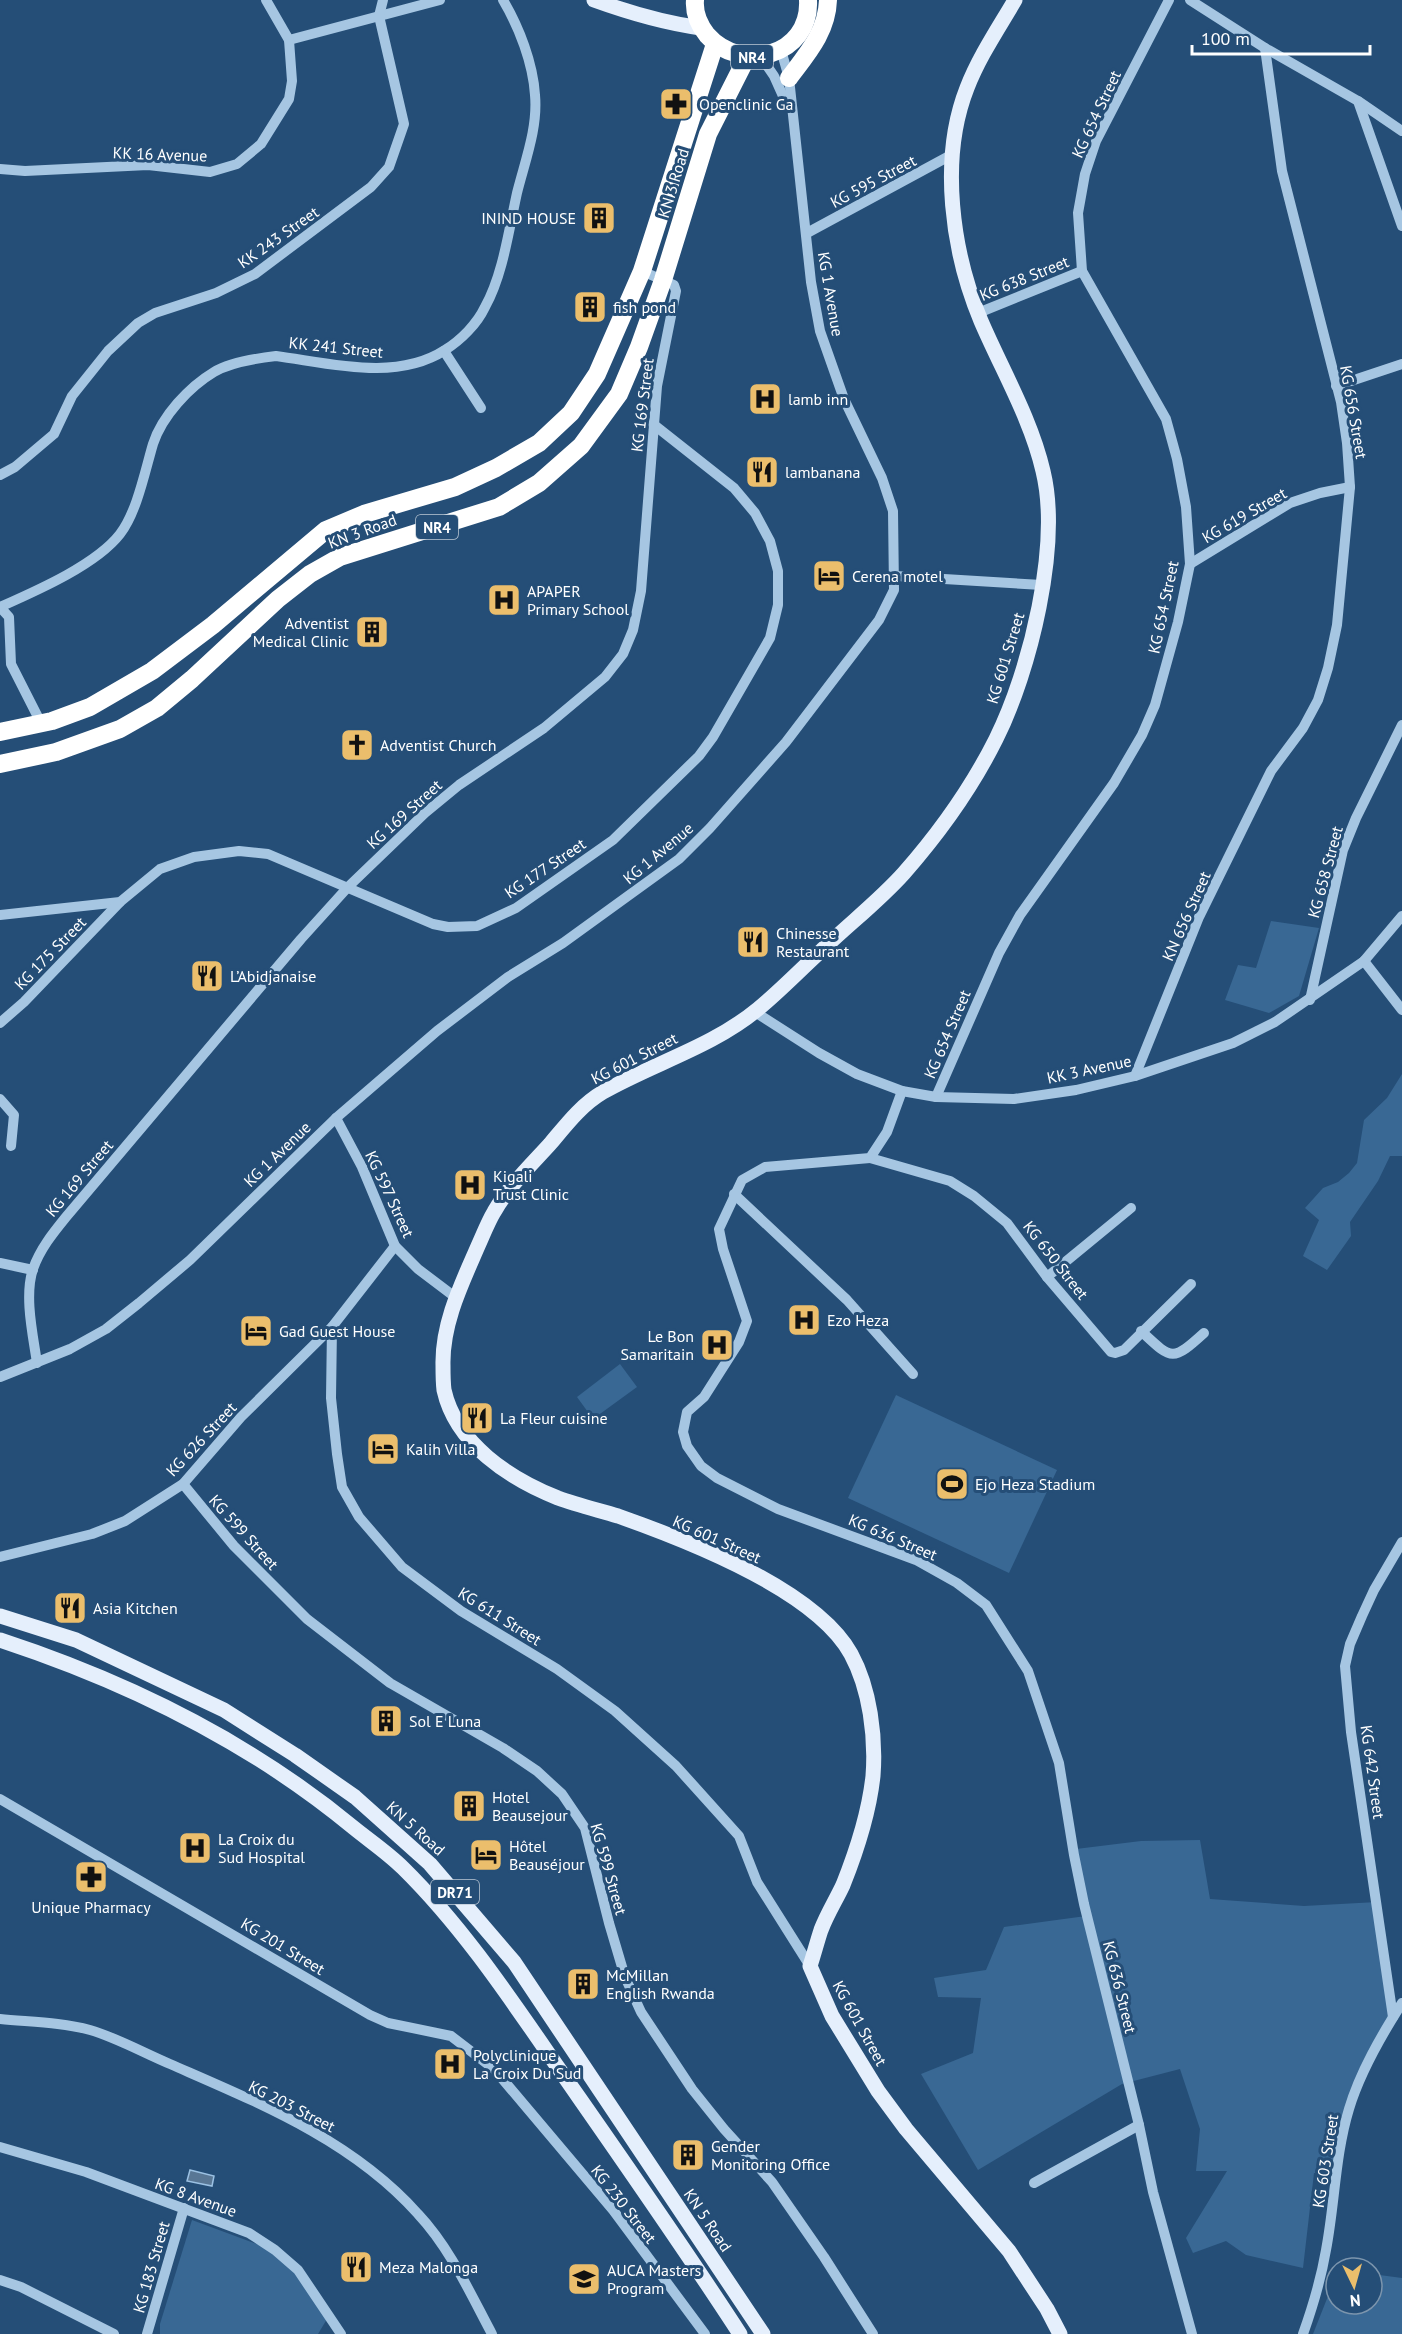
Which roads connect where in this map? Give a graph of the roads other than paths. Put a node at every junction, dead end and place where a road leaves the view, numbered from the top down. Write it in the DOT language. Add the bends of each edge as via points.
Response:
graph roads {
  1 [pos="266,0"];
  2 [pos="383,0"];
  3 [pos="440,0"];
  4 [pos="503,0"];
  5 [pos="594,0"];
  6 [pos="695,0"];
  7 [pos="808,0"];
  8 [pos="828,0"];
  9 [pos="1015,0"];
  10 [pos="1169,0"];
  11 [pos="1190,0"];
  12 [pos="379,16"];
  13 [pos="701,28"];
  14 [pos="289,40"];
  15 [pos="715,44"];
  16 [pos="1265,48"];
  17 [pos="781,50"];
  18 [pos="754,57"];
  19 [pos="789,78"];
  20 [pos="1358,101"];
  21 [pos="791,117"];
  22 [pos="1402,131"];
  23 [pos="953,154"];
  24 [pos="0,169"];
  25 [pos="1402,226"];
  26 [pos="807,233"];
  27 [pos="642,271"];
  28 [pos="1082,271"];
  29 [pos="663,280"];
  30 [pos="978,313"];
  31 [pos="444,351"];
  32 [pos="1402,364"];
  33 [pos="1336,386"];
  34 [pos="481,408"];
  35 [pos="653,424"];
  36 [pos="0,475"];
  37 [pos="1350,487"];
  38 [pos="1190,564"];
  39 [pos="895,576"];
  40 [pos="1042,585"];
  41 [pos="0,607"];
  42 [pos="41,723"];
  43 [pos="1402,725"];
  44 [pos="0,732"];
  45 [pos="0,764"];
  46 [pos="1271,771"];
  47 [pos="348,887"];
  48 [pos="120,902"];
  49 [pos="0,915"];
  50 [pos="1402,916"];
  51 [pos="1364,961"];
  52 [pos="1310,1000"];
  53 [pos="1402,1010"];
  54 [pos="755,1012"];
  55 [pos="0,1023"];
  56 [pos="1135,1076"];
  57 [pos="902,1091"];
  58 [pos="936,1097"];
  59 [pos="0,1099"];
  60 [pos="336,1118"];
  61 [pos="11,1146"];
  62 [pos="870,1158"];
  63 [pos="734,1194"];
  64 [pos="1131,1208"];
  65 [pos="395,1246"];
  66 [pos="0,1263"];
  67 [pos="33,1270"];
  68 [pos="1047,1277"];
  69 [pos="1191,1284"];
  70 [pos="455,1297"];
  71 [pos="332,1327"];
  72 [pos="1141,1331"];
  73 [pos="1204,1332"];
  74 [pos="37,1363"];
  75 [pos="913,1374"];
  76 [pos="0,1377"];
  77 [pos="183,1484"];
  78 [pos="1402,1542"];
  79 [pos="0,1557"];
  80 [pos="0,1616"];
  81 [pos="0,1640"];
  82 [pos="0,1799"];
  83 [pos="456,1894"];
  84 [pos="440,1910"];
  85 [pos="810,1966"];
  86 [pos="1402,2003"];
  87 [pos="1393,2017"];
  88 [pos="0,2019"];
  89 [pos="540,2122"];
  90 [pos="1139,2125"];
  91 [pos="0,2147"];
  92 [pos="1034,2183"];
  93 [pos="184,2208"];
  94 [pos="0,2280"];
  95 [pos="114,2334"];
  96 [pos="147,2334"];
  97 [pos="341,2334"];
  98 [pos="492,2334"];
  99 [pos="705,2334"];
  100 [pos="740,2334"];
  101 [pos="763,2334"];
  102 [pos="873,2334"];
  103 [pos="1060,2334"];
  104 [pos="1192,2334"];
  105 [pos="1303,2334"];
  1 -- 14 [label="street, KK 16 Avenue"];
  2 -- 12 [label="street, KK 243 Street"];
  3 -- 12 [label="street"];
  4 -- 31 [label="street, KK 241 Street" via="512,15 533,80 534,124 499,269 485,308 466,334"];
  5 -- 13 [label="main road" via="665,23"];
  6 -- 13 [label="highway, NR4"];
  7 -- 17 [label="highway, NR4" via="802,26"];
  8 -- 19 [label="highway" via="822,31"];
  9 -- 23 [label="main road, KG 601 Street" via="967,87"];
  10 -- 28 [label="street, KG 654 Street" via="1096,141 1085,174 1078,213"];
  11 -- 16 [label="street"];
  12 -- 14 [label="street"];
  12 -- 36 [label="street, KK 243 Street" via="404,124 389,167 371,187 255,274 138,322 108,351 72,396 54,434"];
  13 -- 15 [label="highway, NR4"];
  14 -- 24 [label="street, KK 16 Avenue" via="289,99 261,144 237,164 210,172 148,165"];
  15 -- 18 [label="highway, NR4" via="730,53"];
  15 -- 27 [label="highway, KN 3 Road / NR4"];
  16 -- 20 [label="street"];
  16 -- 33 [label="street, KG 656 Street" via="1282,171"];
  17 -- 18 [label="highway, NR4"];
  17 -- 19 [label="street, KG 1 Avenue"];
  18 -- 21 [label="street, KG 1 Avenue" via="779,85"];
  18 -- 29 [label="highway, KN 3 Road / NR4" via="708,134"];
  19 -- 21 [label="street, KG 1 Avenue"];
  20 -- 22 [label="street"];
  20 -- 25 [label="street"];
  21 -- 26 [label="street, KG 1 Avenue"];
  23 -- 26 [label="street, KG 595 Street"];
  23 -- 30 [label="main road, KG 601 Street" via="952,200 958,242"];
  26 -- 39 [label="street, KG 1 Avenue" via="820,331 844,399 882,478 893,511"];
  27 -- 29 [label="street"];
  27 -- 42 [label="highway, KN 3 Road / NR4" via="597,374 571,414 539,443 455,487 364,514 326,530 152,671 90,708"];
  28 -- 30 [label="street, KG 638 Street"];
  28 -- 38 [label="street, KG 654 Street" via="1166,419 1186,507"];
  29 -- 35 [label="street, KG 169 Street" via="674,285 676,291"];
  29 -- 45 [label="highway, KN 3 Road / NR4" via="618,394 581,446 539,483 499,507 340,557 278,599 157,708 120,729 56,752"];
  30 -- 40 [label="main road, KG 601 Street" via="1043,466 1049,536"];
  31 -- 34 [label="street"];
  31 -- 41 [label="street, KK 241 Street" via="413,364 384,369 276,356 215,371 193,389 161,426 130,515 108,548 48,585"];
  32 -- 33 [label="street"];
  33 -- 37 [label="street, KG 656 Street" via="1347,443"];
  35 -- 47 [label="street, KG 169 Street" via="641,591 633,630 623,654 605,676 544,728 459,785 425,813"];
  35 -- 47 [label="street, KG 177 Street" via="734,488 755,513 770,541 778,571 778,605 770,638 713,737 677,779 613,840 516,908 477,926 433,924"];
  37 -- 38 [label="street, KG 619 Street" via="1290,503"];
  37 -- 46 [label="street, KG 656 Street" via="1342,579 1328,668 1318,700 1303,728"];
  38 -- 58 [label="street, KG 654 Street" via="1155,705 1142,735 1114,783 1020,915 999,952"];
  39 -- 40 [label="street"];
  39 -- 60 [label="street, KG 1 Avenue" via="894,590 879,620 786,741 679,859 563,943 508,977 437,1031"];
  40 -- 54 [label="main road, KG 601 Street" via="1018,686 997,738 962,799 902,875"];
  41 -- 42 [label="street" via="9,617 11,664"];
  42 -- 44 [label="highway, KN 3 Road / NR4"];
  43 -- 52 [label="street, KG 658 Street" via="1344,850"];
  46 -- 56 [label="street, KN 656 Street" via="1199,917"];
  47 -- 48 [label="street, KG 177 Street" via="268,854 239,851 194,857 160,869"];
  47 -- 67 [label="street, KG 169 Street" via="66,1217 47,1241"];
  48 -- 49 [label="street"];
  48 -- 55 [label="street, KG 175 Street"];
  50 -- 51 [label="street, KK 3 Avenue"];
  51 -- 52 [label="street, KK 3 Avenue"];
  51 -- 53 [label="street"];
  52 -- 56 [label="street, KK 3 Avenue" via="1233,1043"];
  54 -- 57 [label="street, KK 3 Avenue" via="838,1064"];
  54 -- 70 [label="main road, KG 601 Street" via="712,1040 583,1106 495,1209"];
  56 -- 58 [label="street, KK 3 Avenue" via="1014,1099"];
  57 -- 58 [label="street, KK 3 Avenue"];
  57 -- 62 [label="street" via="886,1132"];
  59 -- 61 [label="street" via="14,1115"];
  60 -- 65 [label="street, KG 597 Street" via="362,1167"];
  60 -- 74 [label="street, KG 1 Avenue" via="190,1260 139,1303 106,1329"];
  62 -- 63 [label="street, KG 636 Street" via="765,1167 742,1180"];
  62 -- 68 [label="street, KG 650 Street" via="950,1181 974,1196 1007,1223"];
  63 -- 75 [label="street" via="847,1300"];
  63 -- 90 [label="street, KG 636 Street" via="719,1229 747,1321 704,1397 687,1412 683,1432 687,1446 701,1466 717,1478 778,1509 916,1560 957,1583 986,1605 1004,1632 1028,1671 1059,1763 1084,1904"];
  64 -- 68 [label="street"];
  65 -- 70 [label="street, KG 597 Street"];
  65 -- 71 [label="street"];
  66 -- 67 [label="street"];
  67 -- 74 [label="street, KG 169 Street" via="29,1303"];
  68 -- 72 [label="street, KG 650 Street" via="1111,1352 1124,1350"];
  69 -- 72 [label="street, KG 650 Street"];
  70 -- 85 [label="main road, KG 601 Street" via="443,1354 444,1390 457,1423 492,1461 507,1473 561,1499 621,1517 718,1555 807,1608 833,1630 849,1651 866,1698 872,1729 873,1772 857,1848 822,1926"];
  71 -- 77 [label="street, KG 626 Street" via="241,1417"];
  71 -- 85 [label="street, KG 611 Street" via="331,1398 337,1454 342,1487 359,1517 402,1567 460,1611 557,1669 605,1704 676,1766 739,1836 756,1882"];
  72 -- 73 [label="street" via="1164,1353 1172,1354 1182,1352"];
  74 -- 76 [label="street, KG 1 Avenue"];
  77 -- 79 [label="street, KG 626 Street" via="125,1521 92,1534"];
  77 -- 102 [label="street, KG 599 Street" via="234,1546 307,1619 390,1683 503,1748 562,1794 585,1828 625,1977 641,2012 692,2089 772,2182"];
  78 -- 87 [label="street, KG 642 Street" via="1374,1590 1346,1655 1351,1732"];
  80 -- 83 [label="main road, KN 5 Road / DR71" via="76,1640 224,1710 355,1797 430,1864"];
  81 -- 84 [label="main road, DR71" via="126,1688 203,1725 274,1768 402,1867"];
  82 -- 89 [label="street, KG 201 Street" via="370,2015 388,2023 451,2037 494,2069"];
  83 -- 84 [label="main road"];
  83 -- 101 [label="main road, KN 5 Road / DR71" via="514,1962"];
  84 -- 100 [label="main road, DR71" via="520,2013"];
  85 -- 103 [label="main road, KG 601 Street" via="832,2016 878,2091 1009,2251"];
  86 -- 87 [label="street, KG 603 Street"];
  87 -- 105 [label="street, KG 603 Street" via="1348,2110 1319,2285"];
  88 -- 98 [label="street, KG 203 Street" via="92,2031 274,2111 333,2143 368,2166 419,2214 459,2271"];
  89 -- 99 [label="street, KG 230 Street" via="613,2210"];
  90 -- 92 [label="street"];
  90 -- 104 [label="street, KG 636 Street"];
  91 -- 93 [label="street, KG 8 Avenue" via="86,2172"];
  93 -- 96 [label="street, KG 183 Street"];
  93 -- 97 [label="street, KG 8 Avenue" via="249,2233 275,2250 297,2270"];
  94 -- 95 [label="street"];
}
